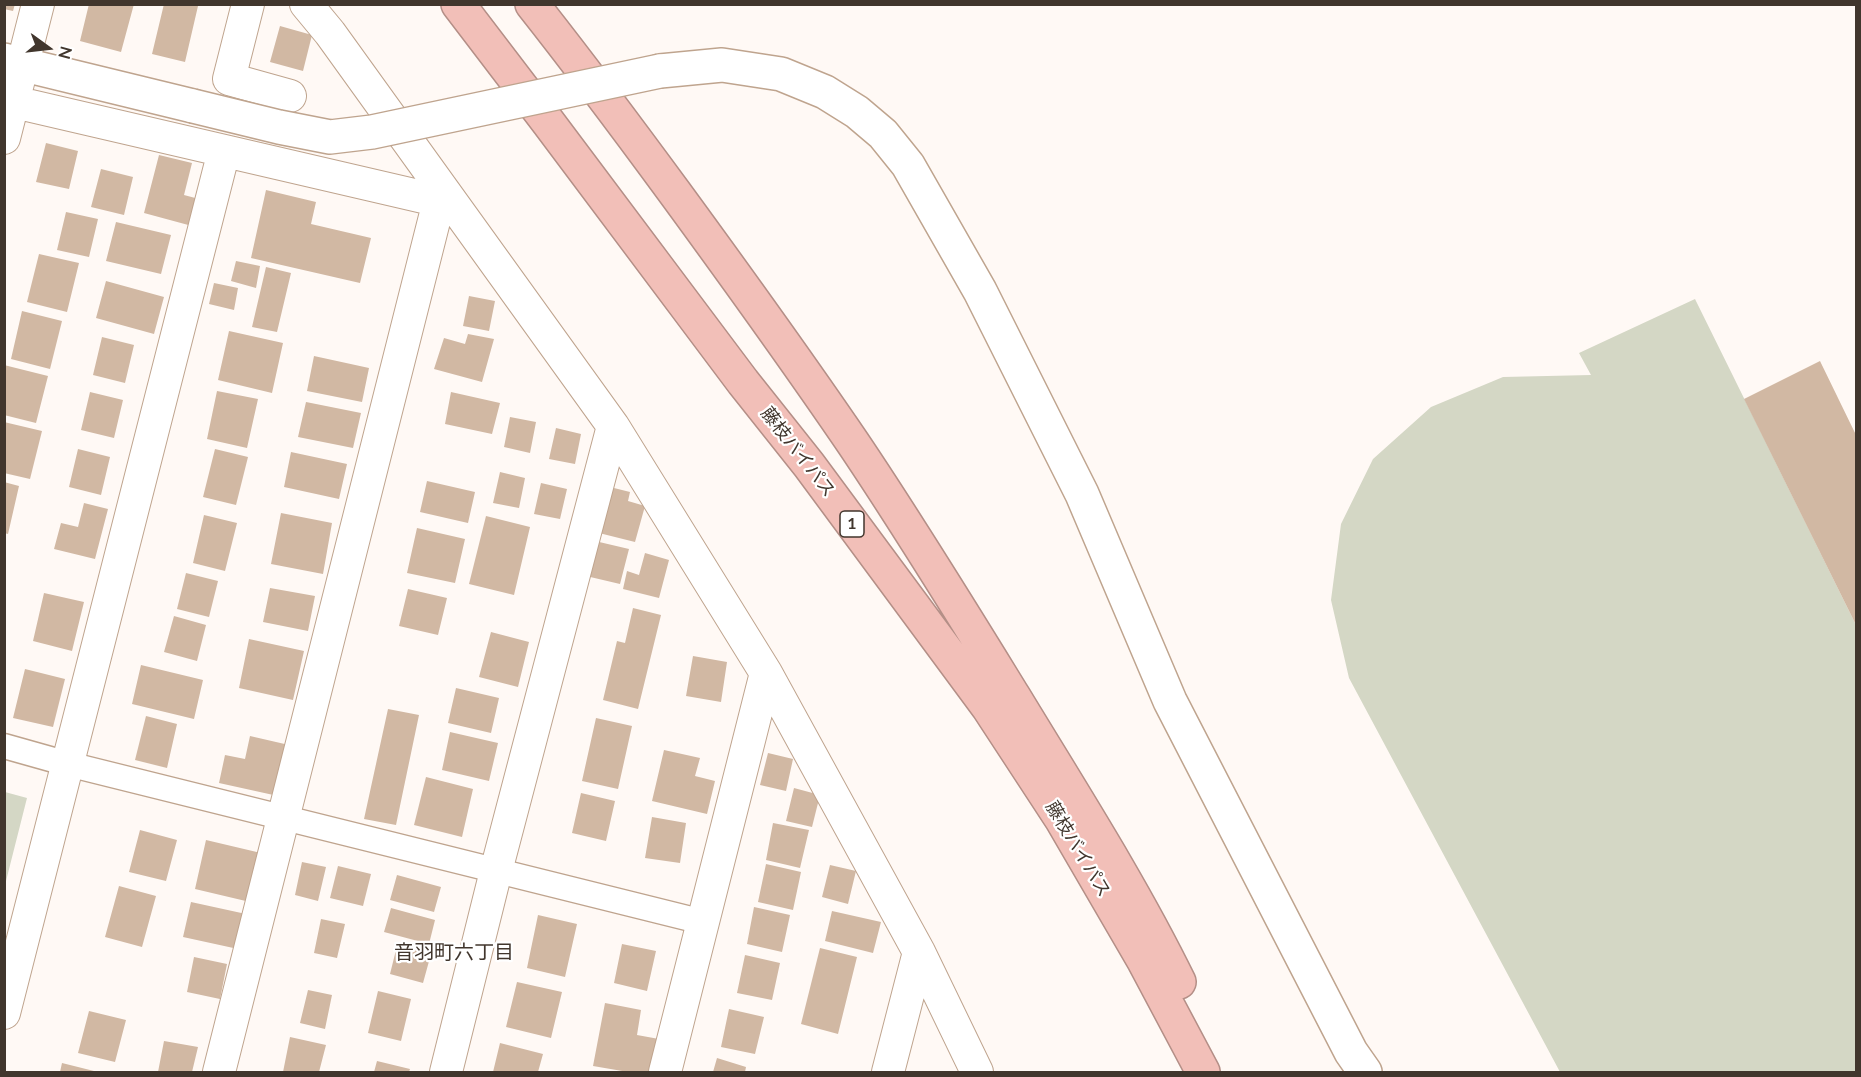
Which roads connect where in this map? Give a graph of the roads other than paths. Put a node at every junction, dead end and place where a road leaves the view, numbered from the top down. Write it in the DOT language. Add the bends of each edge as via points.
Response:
graph roads {
  1 [pos="38,4"];
  2 [pos="248,4"];
  3 [pos="306,4"];
  4 [pos="458,4"];
  5 [pos="532,4"];
  6 [pos="14,62"];
  7 [pos="290,96"];
  8 [pos="14,102"];
  9 [pos="4,138"];
  10 [pos="224,151"];
  11 [pos="446,202"];
  12 [pos="614,426"];
  13 [pos="766,673"];
  14 [pos="4,746"];
  15 [pos="68,764"];
  16 [pos="284,818"];
  17 [pos="496,871"];
  18 [pos="703,922"];
  19 [pos="919,952"];
  20 [pos="4,1013"];
  21 [pos="219,1072"];
  22 [pos="446,1072"];
  23 [pos="665,1072"];
  24 [pos="888,1072"];
  25 [pos="976,1072"];
  26 [pos="1203,1072"];
  27 [pos="1224,1072"];
  28 [pos="1365,1072"];
  1 -- 6 [label="street"];
  2 -- 7 [label="street" via="229,79"];
  3 -- 11 [label="street"];
  4 -- 26 [label="highway, 藤枝バイパス / 1" via="988,707 1062,820"];
  5 -- 27 [label="highway, 藤枝バイパス" via="738,280 854,445 984,649 1151,925"];
  6 -- 8 [label="street"];
  6 -- 28 [label="street, bridge" via="279,128 330,137 372,132 660,70 722,65 781,74 825,92 857,112 883,134 908,165 980,291 1082,494 1170,701 1351,1052"];
  8 -- 9 [label="street"];
  8 -- 10 [label="street"];
  10 -- 11 [label="street"];
  10 -- 15 [label="street"];
  11 -- 12 [label="street"];
  11 -- 16 [label="street"];
  12 -- 13 [label="street"];
  12 -- 17 [label="street"];
  13 -- 18 [label="street"];
  13 -- 19 [label="street"];
  14 -- 15 [label="street"];
  15 -- 16 [label="street"];
  15 -- 20 [label="street"];
  16 -- 17 [label="street"];
  16 -- 21 [label="street"];
  17 -- 18 [label="street"];
  17 -- 22 [label="street"];
  18 -- 23 [label="street"];
  19 -- 24 [label="street"];
  19 -- 25 [label="street"];
}
